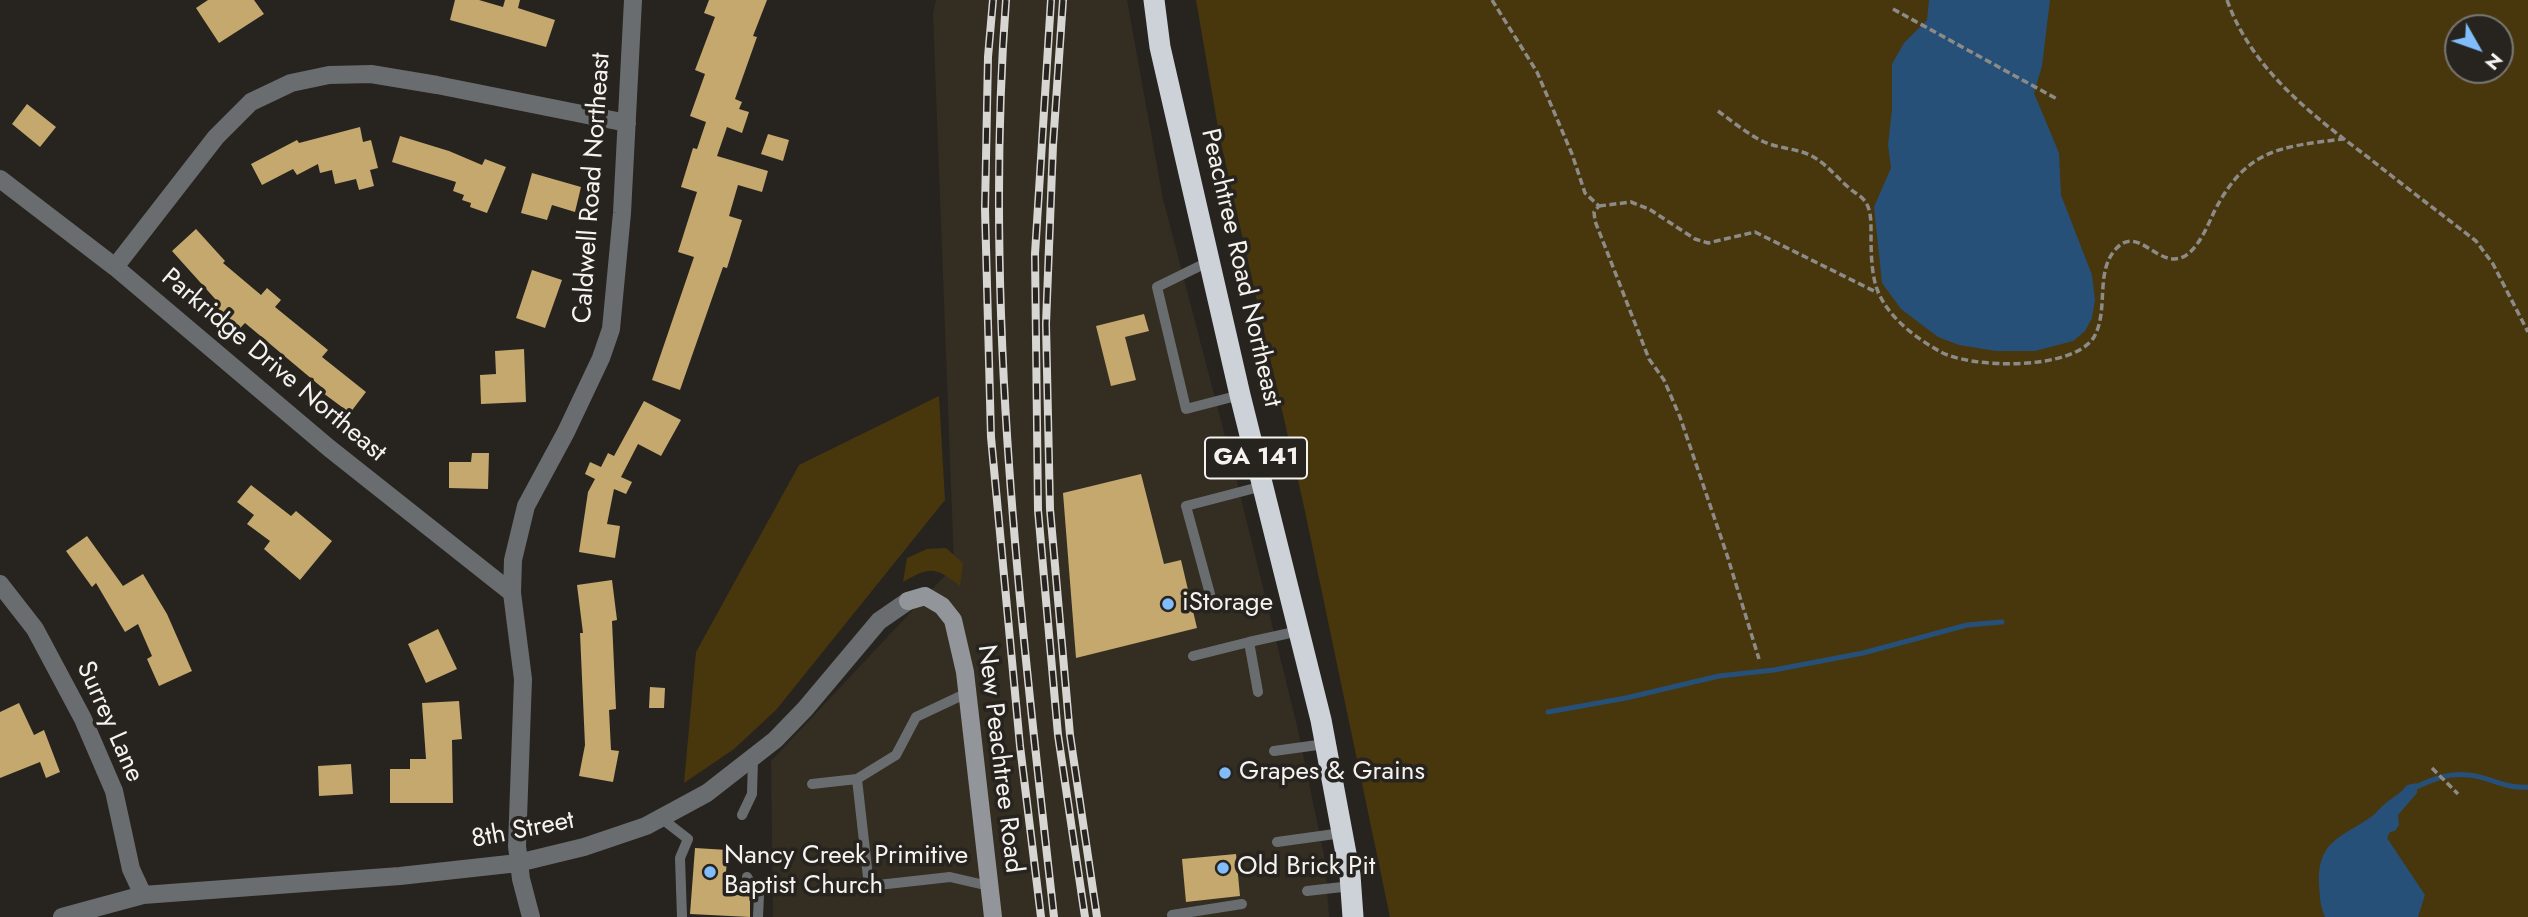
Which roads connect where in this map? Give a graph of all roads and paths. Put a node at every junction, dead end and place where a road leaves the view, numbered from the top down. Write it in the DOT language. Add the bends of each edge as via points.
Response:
graph roads {
  1 [pos="633,0"];
  2 [pos="1154,0"];
  3 [pos="1492,0"];
  4 [pos="2227,0"];
  5 [pos="1893,9"];
  6 [pos="2057,99"];
  7 [pos="1717,111"];
  8 [pos="627,123"];
  9 [pos="2343,139"];
  10 [pos="0,179"];
  11 [pos="1599,206"];
  12 [pos="1210,261"];
  13 [pos="115,267"];
  14 [pos="1878,293"];
  15 [pos="2528,332"];
  16 [pos="1240,395"];
  17 [pos="1263,486"];
  18 [pos="0,584"];
  19 [pos="512,593"];
  20 [pos="908,601"];
  21 [pos="1213,605"];
  22 [pos="1299,631"];
  23 [pos="1249,642"];
  24 [pos="1194,656"];
  25 [pos="1759,659"];
  26 [pos="1258,692"];
  27 [pos="967,693"];
  28 [pos="1325,744"];
  29 [pos="1274,751"];
  30 [pos="753,759"];
  31 [pos="2431,768"];
  32 [pos="857,779"];
  33 [pos="812,784"];
  34 [pos="2458,794"];
  35 [pos="742,815"];
  36 [pos="661,818"];
  37 [pos="1342,833"];
  38 [pos="1277,842"];
  39 [pos="518,863"];
  40 [pos="747,877"];
  41 [pos="989,886"];
  42 [pos="1351,887"];
  43 [pos="1307,891"];
  44 [pos="142,895"];
  45 [pos="1242,904"];
  46 [pos="1172,915"];
  47 [pos="62,917"];
  48 [pos="531,917"];
  49 [pos="682,917"];
  50 [pos="758,917"];
  51 [pos="993,917"];
  52 [pos="1353,917"];
  1 -- 8 [label="street, Caldwell Road Northeast"];
  2 -- 12 [label="highway, Peachtree Road Northeast / GA 141" via="1160,47"];
  3 -- 11 [label="path" via="1537,72 1585,193"];
  4 -- 9 [label="path" via="2260,60 2283,88"];
  5 -- 6 [label="path"];
  7 -- 14 [label="path" via="1762,141 1817,158 1866,201"];
  8 -- 13 [label="street" via="371,74 329,75 291,83 251,102 216,137"];
  8 -- 19 [label="street, Caldwell Road Northeast" via="611,329 566,432 526,506 513,560"];
  9 -- 14 [label="path" via="2291,145 2249,164 2187,255 2164,258 2134,240 2116,248 2108,261 2094,336 2071,354 1995,365 1941,353 1912,334"];
  9 -- 15 [label="path" via="2476,241"];
  10 -- 13 [label="street, Parkridge Drive Northeast"];
  11 -- 14 [label="path" via="1632,202 1708,243 1755,232"];
  11 -- 25 [label="path" via="1595,221 1649,359 1680,417"];
  12 -- 16 [label="highway, Peachtree Road Northeast / GA 141"];
  12 -- 16 [label="lane" via="1157,287 1186,409"];
  13 -- 19 [label="street, Parkridge Drive Northeast" via="329,448"];
  16 -- 17 [label="highway, Peachtree Road Northeast / GA 141"];
  17 -- 21 [label="lane" via="1186,506"];
  17 -- 22 [label="highway, Peachtree Road Northeast / GA 141"];
  18 -- 44 [label="street, Surrey Lane" via="35,629 83,719 114,791 131,869"];
  19 -- 39 [label="street, Caldwell Road Northeast" via="523,679"];
  20 -- 27 [label="street, New Peachtree Road" via="925,596 953,620"];
  20 -- 30 [label="street, 8th Street" via="880,621 805,709"];
  22 -- 23 [label="lane"];
  22 -- 28 [label="highway, Peachtree Road Northeast / GA 141"];
  23 -- 24 [label="lane"];
  23 -- 26 [label="lane"];
  27 -- 32 [label="lane" via="916,717 896,755"];
  27 -- 41 [label="street, New Peachtree Road"];
  28 -- 29 [label="lane"];
  28 -- 37 [label="highway, Peachtree Road Northeast / GA 141"];
  30 -- 35 [label="lane" via="752,794"];
  30 -- 36 [label="street, 8th Street"];
  31 -- 34 [label="path"];
  32 -- 33 [label="lane"];
  32 -- 41 [label="lane" via="869,886 950,877"];
  36 -- 39 [label="street, 8th Street" via="584,847"];
  36 -- 49 [label="lane" via="688,839 680,858"];
  37 -- 38 [label="lane"];
  37 -- 42 [label="highway, Peachtree Road Northeast / GA 141"];
  39 -- 44 [label="street, 8th Street"];
  39 -- 48 [label="street, Caldwell Road Northeast"];
  40 -- 50 [label="lane" via="759,895"];
  41 -- 51 [label="street, New Peachtree Road"];
  42 -- 43 [label="lane"];
  42 -- 52 [label="highway, Peachtree Road Northeast / GA 141"];
  44 -- 47 [label="street, 8th Street"];
  45 -- 46 [label="lane"];
}
